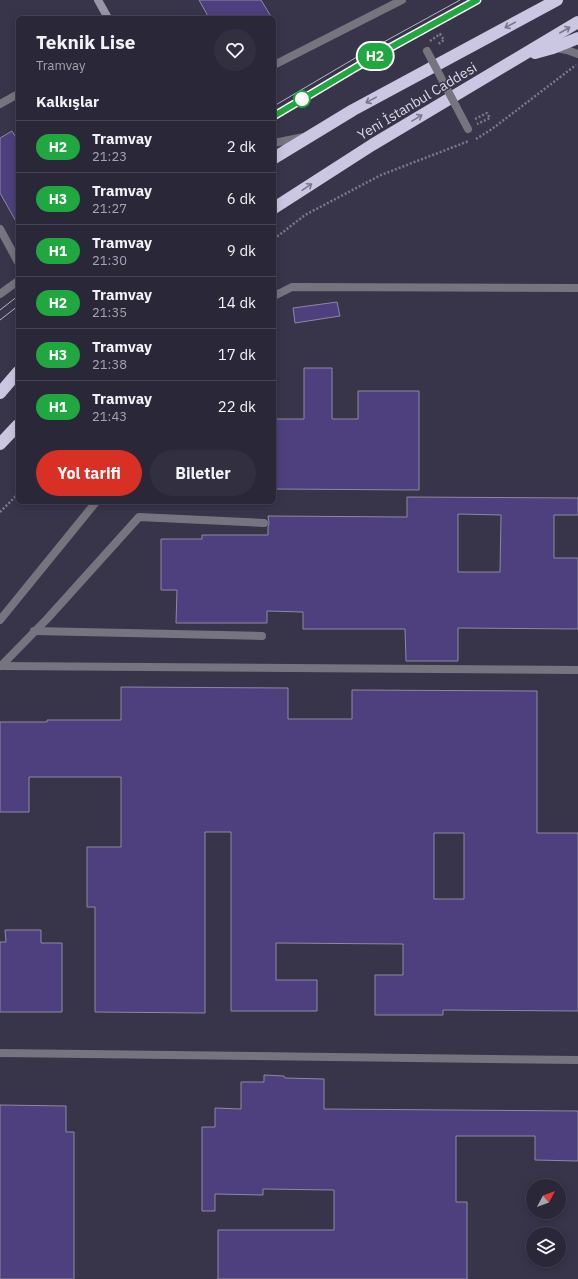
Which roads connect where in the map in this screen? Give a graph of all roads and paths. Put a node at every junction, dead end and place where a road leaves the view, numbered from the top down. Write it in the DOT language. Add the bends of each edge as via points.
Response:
graph roads {
  1 [pos="98,0"];
  2 [pos="402,0"];
  3 [pos="557,0"];
  4 [pos="107,16"];
  5 [pos="578,22"];
  6 [pos="578,38"];
  7 [pos="553,48"];
  8 [pos="426,51"];
  9 [pos="578,54"];
  10 [pos="516,58"];
  11 [pos="276,64"];
  12 [pos="578,64"];
  13 [pos="16,95"];
  14 [pos="0,104"];
  15 [pos="469,125"];
  16 [pos="309,136"];
  17 [pos="276,143"];
  18 [pos="276,157"];
  19 [pos="276,207"];
  20 [pos="0,229"];
  21 [pos="276,237"];
  22 [pos="16,258"];
  23 [pos="16,282"];
  24 [pos="578,288"];
  25 [pos="0,294"];
  26 [pos="276,295"];
  27 [pos="16,374"];
  28 [pos="0,393"];
  29 [pos="16,427"];
  30 [pos="0,444"];
  31 [pos="16,496"];
  32 [pos="94,504"];
  33 [pos="0,512"];
  34 [pos="264,523"];
  35 [pos="0,620"];
  36 [pos="34,631"];
  37 [pos="262,636"];
  38 [pos="0,666"];
  39 [pos="578,670"];
  40 [pos="0,1054"];
  41 [pos="578,1060"];
  1 -- 4 [label="street"];
  2 -- 11 [label="street"];
  3 -- 16 [label="highway, Yeni İstanbul Caddesi, one-way" via="393,87"];
  10 -- 5 [label="highway, Yeni İstanbul Caddesi, one-way"];
  6 -- 7 [label="highway"];
  7 -- 9 [label="street"];
  7 -- 10 [label="highway"];
  8 -- 15 [label="street, bridge"];
  19 -- 10 [label="highway, Yeni İstanbul Caddesi, one-way"];
  12 -- 21 [label="path" via="477,138 381,175 305,215"];
  13 -- 14 [label="street"];
  15 -- 15 [label="path" via="490,118 487,113"];
  16 -- 17 [label="street"];
  16 -- 18 [label="highway, Yeni İstanbul Caddesi"];
  20 -- 22 [label="street"];
  23 -- 25 [label="street"];
  24 -- 26 [label="street" via="292,287"];
  27 -- 28 [label="highway"];
  29 -- 30 [label="highway"];
  31 -- 33 [label="path"];
  32 -- 35 [label="street"];
  34 -- 36 [label="street" via="139,517"];
  36 -- 37 [label="street"];
  36 -- 38 [label="street"];
  38 -- 39 [label="street"];
  40 -- 41 [label="street"];
}
